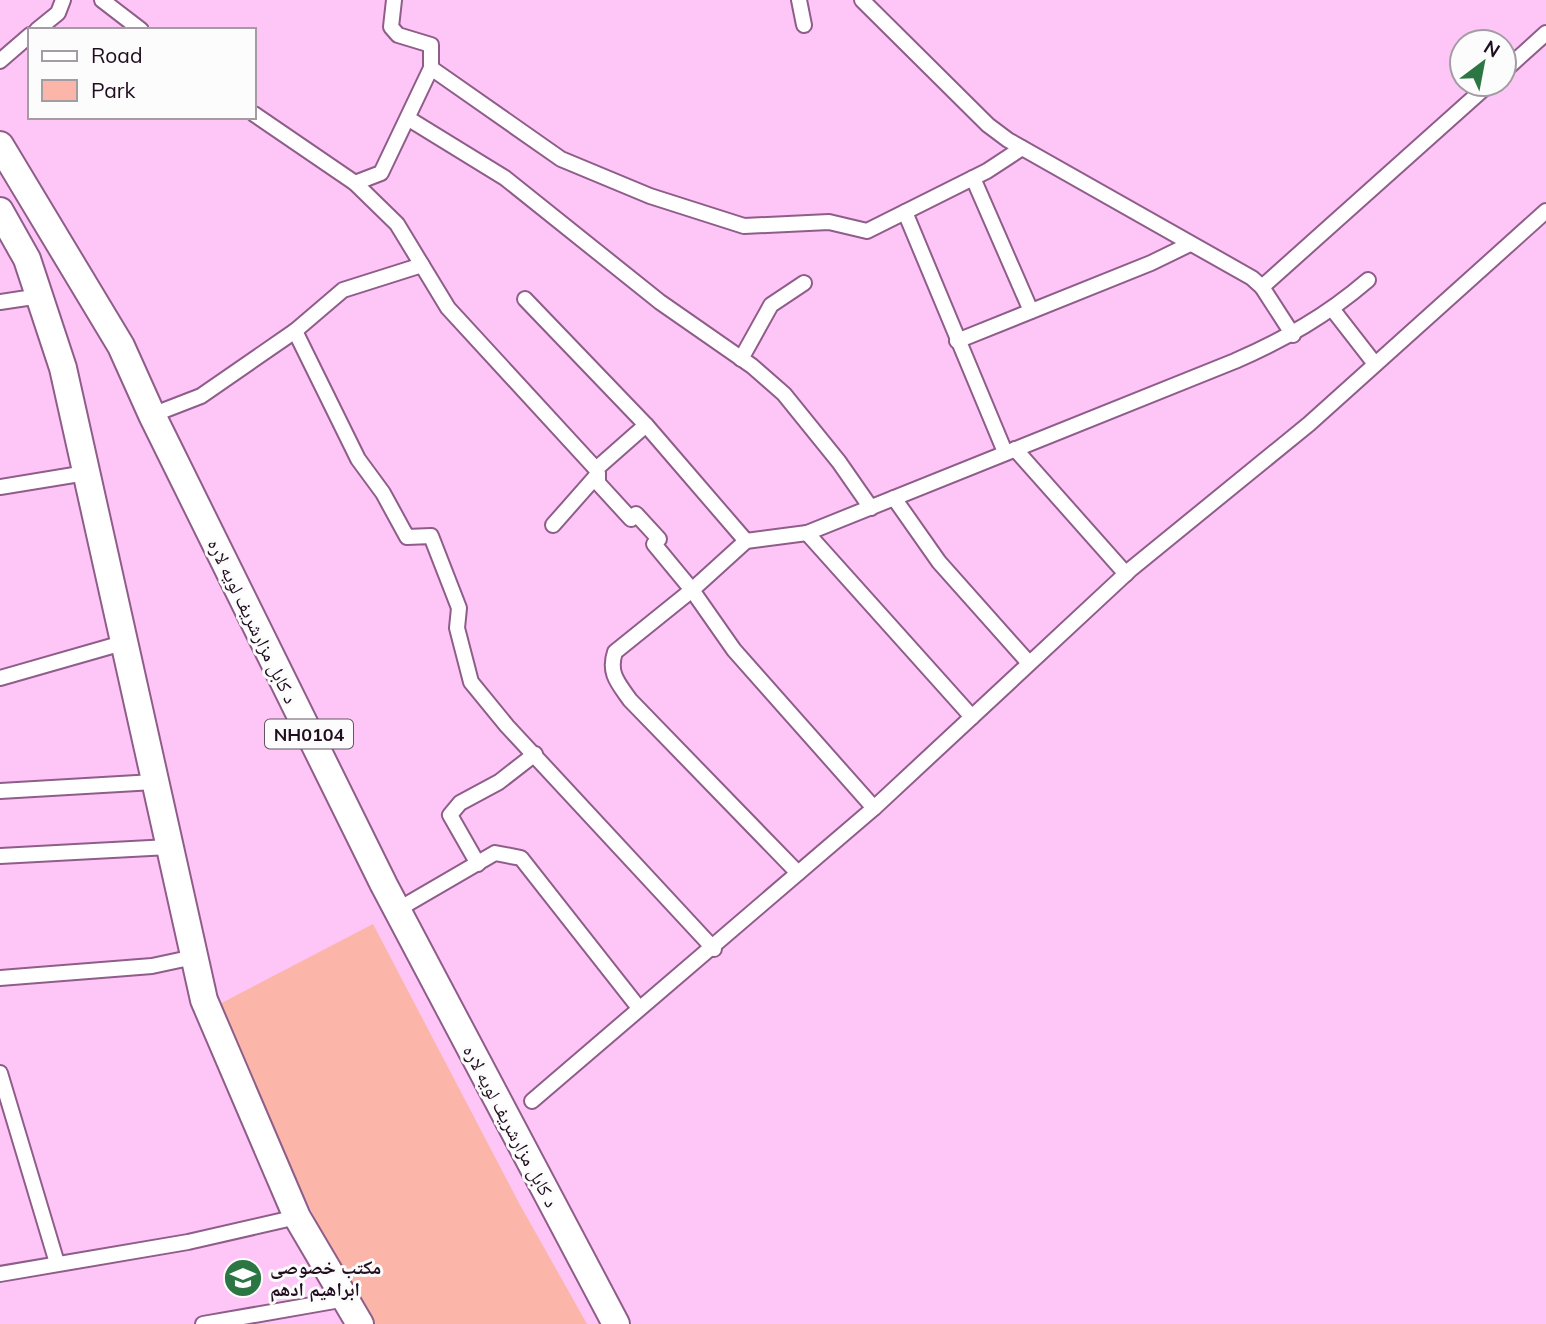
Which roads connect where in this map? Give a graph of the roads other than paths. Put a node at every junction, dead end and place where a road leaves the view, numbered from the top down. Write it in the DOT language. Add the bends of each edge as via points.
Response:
graph roads {
  1 [pos="63,0"];
  2 [pos="102,0"];
  3 [pos="394,0"];
  4 [pos="799,0"];
  5 [pos="862,0"];
  6 [pos="804,25"];
  7 [pos="39,28"];
  8 [pos="138,28"];
  9 [pos="1546,33"];
  10 [pos="28,37"];
  11 [pos="1518,58"];
  12 [pos="0,61"];
  13 [pos="432,68"];
  14 [pos="1473,98"];
  15 [pos="256,115"];
  16 [pos="409,119"];
  17 [pos="0,145"];
  18 [pos="1023,148"];
  19 [pos="973,178"];
  20 [pos="355,183"];
  21 [pos="0,211"];
  22 [pos="1546,211"];
  23 [pos="905,212"];
  24 [pos="1190,244"];
  25 [pos="422,265"];
  26 [pos="1368,280"];
  27 [pos="804,283"];
  28 [pos="1262,287"];
  29 [pos="40,296"];
  30 [pos="525,299"];
  31 [pos="0,302"];
  32 [pos="1333,310"];
  33 [pos="1031,311"];
  34 [pos="295,331"];
  35 [pos="1293,335"];
  36 [pos="957,341"];
  37 [pos="741,359"];
  38 [pos="1375,364"];
  39 [pos="152,415"];
  40 [pos="646,425"];
  41 [pos="1010,451"];
  42 [pos="597,472"];
  43 [pos="86,473"];
  44 [pos="0,487"];
  45 [pos="894,498"];
  46 [pos="871,508"];
  47 [pos="553,524"];
  48 [pos="807,533"];
  49 [pos="746,541"];
  50 [pos="1126,574"];
  51 [pos="692,590"];
  52 [pos="126,642"];
  53 [pos="1029,663"];
  54 [pos="0,678"];
  55 [pos="972,717"];
  56 [pos="535,754"];
  57 [pos="154,782"];
  58 [pos="0,791"];
  59 [pos="874,808"];
  60 [pos="169,847"];
  61 [pos="0,856"];
  62 [pos="478,864"];
  63 [pos="798,873"];
  64 [pos="397,910"];
  65 [pos="714,948"];
  66 [pos="194,957"];
  67 [pos="0,978"];
  68 [pos="639,1008"];
  69 [pos="0,1073"];
  70 [pos="532,1101"];
  71 [pos="297,1217"];
  72 [pos="57,1263"];
  73 [pos="0,1274"];
  74 [pos="346,1299"];
  75 [pos="203,1324"];
  76 [pos="360,1324"];
  77 [pos="616,1324"];
  1 -- 7 [label="street" via="58,13"];
  2 -- 8 [label="street"];
  3 -- 13 [label="street" via="391,27 398,35 431,45"];
  4 -- 6 [label="street"];
  5 -- 18 [label="street" via="988,125"];
  9 -- 11 [label="street"];
  10 -- 12 [label="street"];
  13 -- 16 [label="street"];
  13 -- 23 [label="street" via="561,159 650,196 744,226 829,222 866,231"];
  14 -- 28 [label="street"];
  15 -- 20 [label="street"];
  16 -- 20 [label="street" via="381,173"];
  16 -- 37 [label="street" via="505,178 660,302"];
  17 -- 39 [label="highway, د کابل مزارشریف لویه لاره / NH0104" via="121,346"];
  18 -- 19 [label="street"];
  18 -- 24 [label="street"];
  19 -- 23 [label="street"];
  19 -- 33 [label="street"];
  20 -- 25 [label="street" via="397,224"];
  21 -- 29 [label="highway" via="27,259"];
  22 -- 38 [label="street"];
  23 -- 36 [label="street"];
  24 -- 28 [label="street"];
  24 -- 33 [label="street"];
  25 -- 34 [label="street" via="343,290"];
  25 -- 42 [label="street" via="448,308"];
  26 -- 32 [label="street"];
  27 -- 37 [label="street" via="771,305"];
  28 -- 35 [label="street"];
  29 -- 31 [label="street"];
  29 -- 43 [label="highway" via="63,368"];
  30 -- 40 [label="street"];
  32 -- 35 [label="street"];
  32 -- 38 [label="street"];
  33 -- 36 [label="street"];
  34 -- 39 [label="street" via="201,396"];
  34 -- 56 [label="street" via="358,459 407,537 430,536 459,608 457,628 471,682"];
  35 -- 41 [label="street"];
  36 -- 41 [label="street"];
  37 -- 46 [label="street" via="784,394"];
  38 -- 50 [label="street"];
  39 -- 64 [label="highway, د کابل مزارشریف لویه لاره / NH0104"];
  40 -- 42 [label="street"];
  40 -- 49 [label="street"];
  41 -- 45 [label="street"];
  41 -- 50 [label="street"];
  42 -- 47 [label="street"];
  42 -- 51 [label="street" via="598,483 631,519 636,514 654,531 659,539 654,544"];
  43 -- 44 [label="street"];
  43 -- 52 [label="highway"];
  45 -- 46 [label="street"];
  45 -- 53 [label="street" via="939,562"];
  46 -- 48 [label="street"];
  48 -- 49 [label="street"];
  48 -- 55 [label="street"];
  49 -- 51 [label="street"];
  50 -- 53 [label="street"];
  51 -- 59 [label="street" via="734,650"];
  51 -- 63 [label="street" via="615,652 613,677"];
  52 -- 54 [label="street"];
  52 -- 57 [label="highway"];
  53 -- 55 [label="street"];
  55 -- 59 [label="street"];
  56 -- 62 [label="street" via="499,782 460,803 450,815"];
  56 -- 65 [label="street"];
  57 -- 58 [label="street"];
  57 -- 60 [label="highway"];
  59 -- 63 [label="street"];
  60 -- 61 [label="street"];
  60 -- 66 [label="highway"];
  62 -- 64 [label="street"];
  62 -- 68 [label="street" via="495,853 521,859"];
  63 -- 65 [label="street"];
  64 -- 77 [label="highway, د کابل مزارشریف لویه لاره / NH0104"];
  65 -- 68 [label="street"];
  66 -- 67 [label="street" via="152,966"];
  66 -- 71 [label="highway" via="204,1000"];
  68 -- 70 [label="street"];
  69 -- 72 [label="street"];
  71 -- 72 [label="street" via="188,1242"];
  71 -- 74 [label="highway"];
  72 -- 73 [label="street"];
  74 -- 75 [label="street"];
  74 -- 76 [label="highway"];
}
